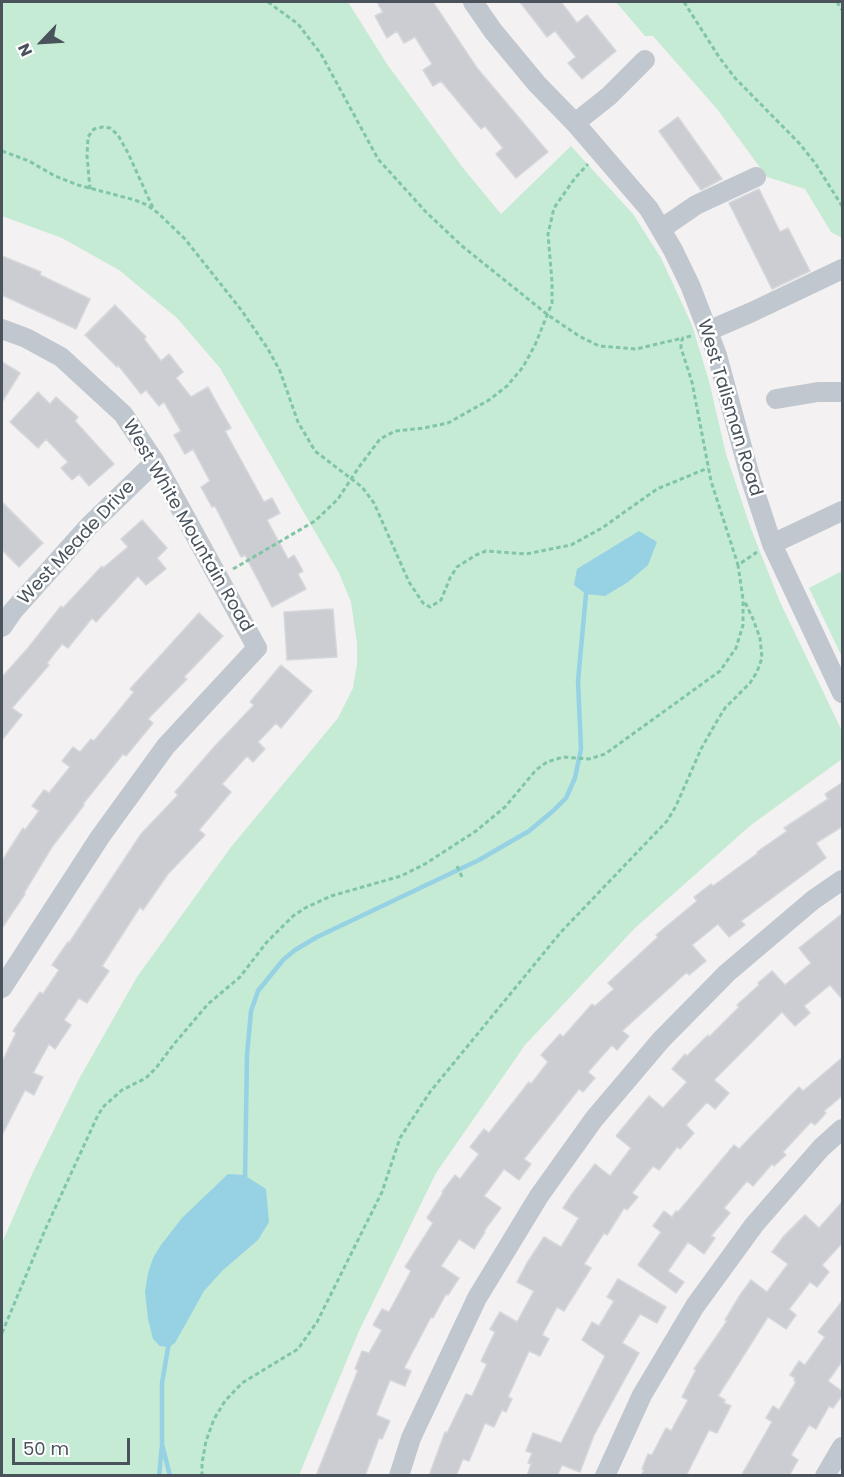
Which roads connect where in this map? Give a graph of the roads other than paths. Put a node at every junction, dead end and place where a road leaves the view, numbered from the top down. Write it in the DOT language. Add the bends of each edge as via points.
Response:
graph roads {
  1 [pos="473,2"];
  2 [pos="645,60"];
  3 [pos="575,123"];
  4 [pos="756,177"];
  5 [pos="661,229"];
  6 [pos="843,269"];
  7 [pos="2,329"];
  8 [pos="708,331"];
  9 [pos="843,392"];
  10 [pos="776,399"];
  11 [pos="155,462"];
  12 [pos="843,511"];
  13 [pos="772,544"];
  14 [pos="5,612"];
  15 [pos="843,693"];
  16 [pos="843,879"];
  17 [pos="2,987"];
  18 [pos="843,1129"];
  19 [pos="843,1448"];
  20 [pos="399,1476"];
  21 [pos="605,1476"];
  22 [pos="825,1476"];
  1 -- 3 [label="street, West Talisman Road" via="493,31"];
  2 -- 3 [label="street"];
  3 -- 5 [label="street, West Talisman Road" via="649,209"];
  4 -- 5 [label="street" via="696,206"];
  5 -- 8 [label="street, West Talisman Road"];
  6 -- 8 [label="street"];
  7 -- 11 [label="street, West White Mountain Road" via="61,357 123,414"];
  8 -- 13 [label="street, West Talisman Road"];
  9 -- 10 [label="street"];
  11 -- 14 [label="street, West Meade Drive"];
  11 -- 17 [label="street, West White Mountain Road" via="257,648 166,746 100,837"];
  12 -- 13 [label="street"];
  13 -- 15 [label="street, West Talisman Road"];
  16 -- 20 [label="street" via="727,973 661,1040 594,1119 539,1196 477,1298 411,1438"];
  18 -- 21 [label="street" via="821,1148 754,1225 695,1306 642,1395"];
  19 -- 22 [label="street"];
}
